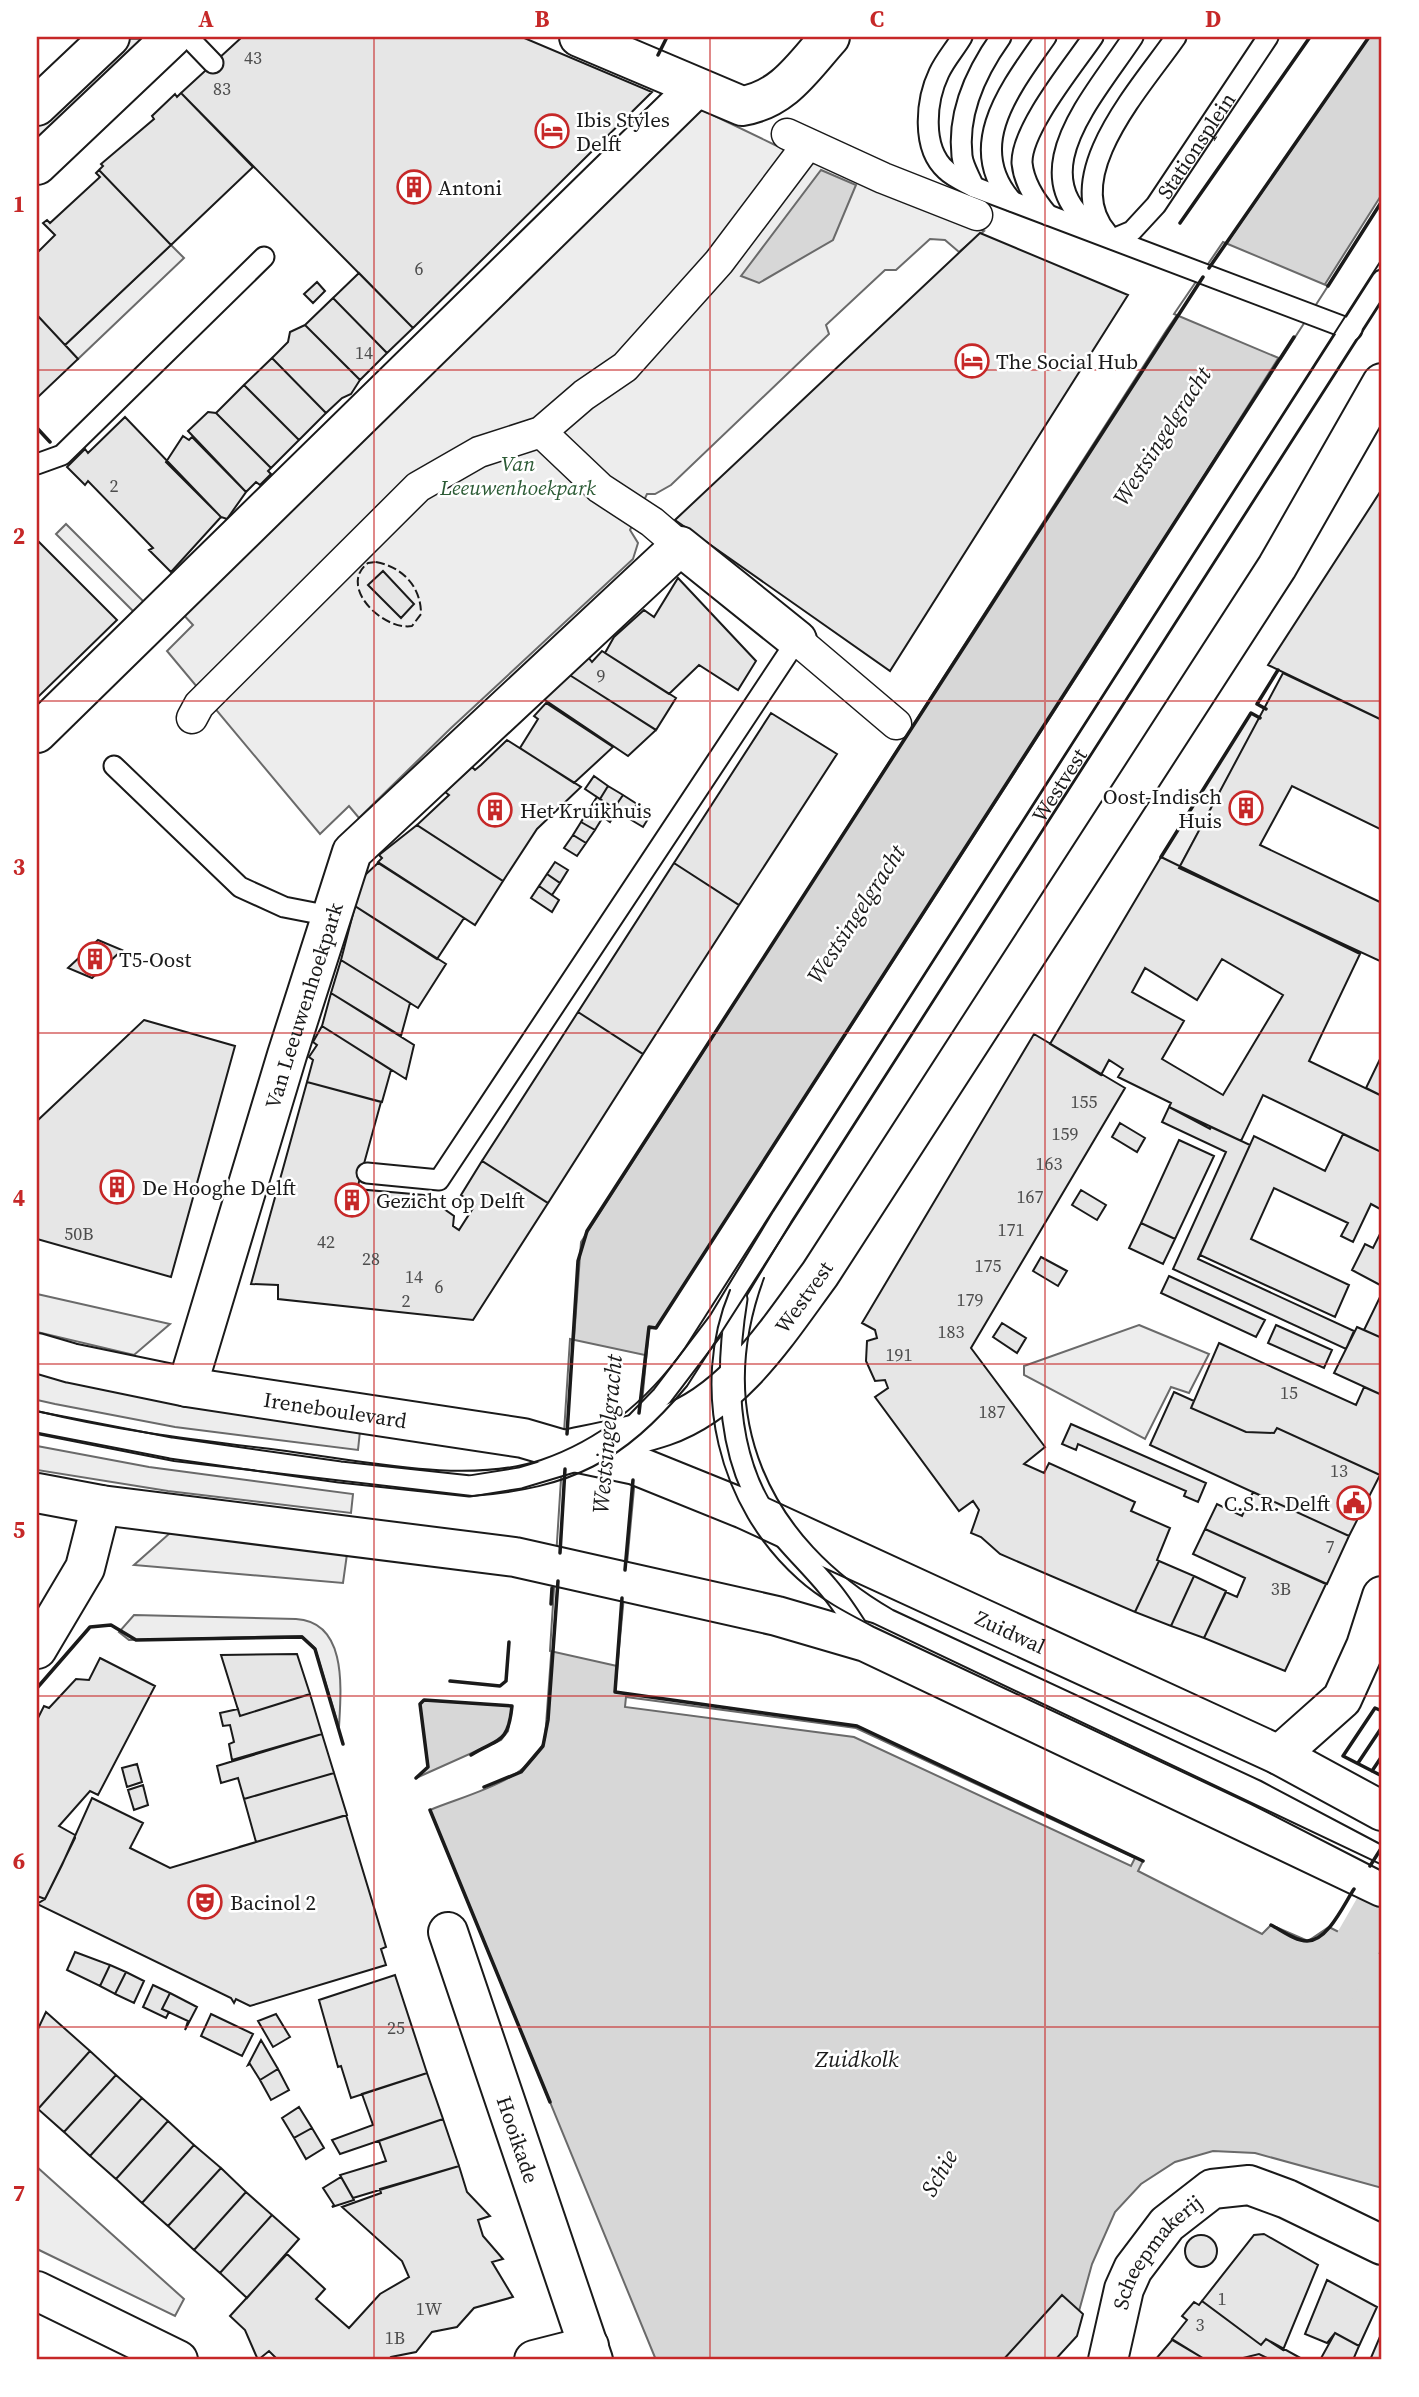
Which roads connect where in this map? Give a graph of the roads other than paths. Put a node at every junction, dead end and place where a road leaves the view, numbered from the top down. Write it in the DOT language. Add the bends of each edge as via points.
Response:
graph roads {
  1 [pos="110,37"];
  2 [pos="172,37"];
  3 [pos="188,37"];
  4 [pos="579,37"];
  5 [pos="830,37"];
  6 [pos="962,37"];
  7 [pos="1001,37"];
  8 [pos="1046,37"];
  9 [pos="1093,37"];
  10 [pos="1133,37"];
  11 [pos="1176,37"];
  12 [pos="1268,37"];
  13 [pos="213,63"];
  14 [pos="696,88"];
  15 [pos="37,106"];
  16 [pos="37,165"];
  17 [pos="975,201"];
  18 [pos="1013,202"];
  19 [pos="1048,216"];
  20 [pos="1113,239"];
  21 [pos="264,257"];
  22 [pos="1382,280"];
  23 [pos="1352,330"];
  24 [pos="1382,383"];
  25 [pos="541,432"];
  26 [pos="37,464"];
  27 [pos="680,546"];
  28 [pos="797,640"];
  29 [pos="192,718"];
  30 [pos="895,724"];
  31 [pos="37,733"];
  32 [pos="114,766"];
  33 [pos="330,916"];
  34 [pos="367,1172"];
  35 [pos="738,1294"];
  36 [pos="37,1353"];
  37 [pos="187,1387"];
  38 [pos="729,1387"];
  39 [pos="37,1422"];
  40 [pos="614,1444"];
  41 [pos="37,1493"];
  42 [pos="101,1505"];
  43 [pos="771,1521"];
  44 [pos="1382,1596"];
  45 [pos="866,1642"];
  46 [pos="37,1649"];
  47 [pos="1279,1755"];
  48 [pos="1382,1811"];
  49 [pos="1382,1887"];
  50 [pos="448,1932"];
  51 [pos="1382,2245"];
  52 [pos="37,2291"];
  53 [pos="591,2353"];
  54 [pos="178,2360"];
  55 [pos="534,2360"];
  56 [pos="1108,2360"];
  1 -- 15 [label="street"];
  2 -- 16 [label="street"];
  3 -- 13 [label="lane"];
  4 -- 14 [label="street"];
  5 -- 14 [label="street" via="763,102 742,106"];
  6 -- 17 [label="lane" via="938,74 930,103 929,138 935,156"];
  7 -- 17 [label="lane" via="981,65 964,111 962,157"];
  8 -- 18 [label="lane" via="1012,86 996,121 990,152 999,186"];
  9 -- 19 [label="lane" via="1029,136 1022,160 1035,199"];
  10 -- 20 [label="lane" via="1072,130 1060,166 1067,201 1090,227"];
  11 -- 20 [label="lane" via="1097,159 1091,204 1098,222"];
  12 -- 20 [label="lane, Stationsplein" via="1156,205 1132,231"];
  14 -- 31 [label="street"];
  17 -- 18 [label="lane"];
  17 -- 25 [label="street" via="883,178 798,139 719,262 625,367"];
  18 -- 19 [label="lane"];
  19 -- 20 [label="lane"];
  20 -- 23 [label="lane"];
  21 -- 26 [label="lane" via="62,455"];
  22 -- 23 [label="lane, Westvest"];
  23 -- 35 [label="lane, Westvest" via="833,1136"];
  24 -- 38 [label="street, Westvest" via="1277,567 820,1275"];
  25 -- 27 [label="street" via="600,488"];
  25 -- 29 [label="street" via="480,452 418,487 198,705"];
  27 -- 28 [label="street"];
  27 -- 33 [label="street, Van Leeuwenhoekpark" via="352,852"];
  28 -- 30 [label="street"];
  28 -- 34 [label="lane" via="439,1180"];
  32 -- 33 [label="lane" via="240,887 284,907"];
  33 -- 37 [label="street, Van Leeuwenhoekpark" via="272,1145"];
  35 -- 38 [label="lane, Westvest"];
  35 -- 40 [label="lane, Westvest" via="691,1359"];
  36 -- 37 [label="street, Ireneboulevard"];
  37 -- 40 [label="street, Ireneboulevard" via="523,1438"];
  38 -- 40 [label="street, Westvest" via="685,1417"];
  38 -- 43 [label="lane, Westvest" via="743,1466"];
  39 -- 40 [label="lane, Westvest" via="171,1448 470,1486 573,1464"];
  40 -- 43 [label="street, Zuidwal"];
  41 -- 42 [label="street"];
  42 -- 45 [label="street" via="515,1557 777,1616"];
  42 -- 46 [label="street" via="85,1568"];
  43 -- 45 [label="lane, Westvest" via="831,1590"];
  43 -- 47 [label="street, Zuidwal"];
  44 -- 47 [label="street" via="1342,1699"];
  45 -- 49 [label="street"];
  47 -- 48 [label="street, Zuidwal"];
  50 -- 53 [label="street, Hooikade"];
  51 -- 56 [label="street, Scheepmakerij" via="1249,2185 1212,2189 1167,2224 1144,2251 1125,2289"];
  52 -- 54 [label="street"];
  53 -- 55 [label="street"];
}
